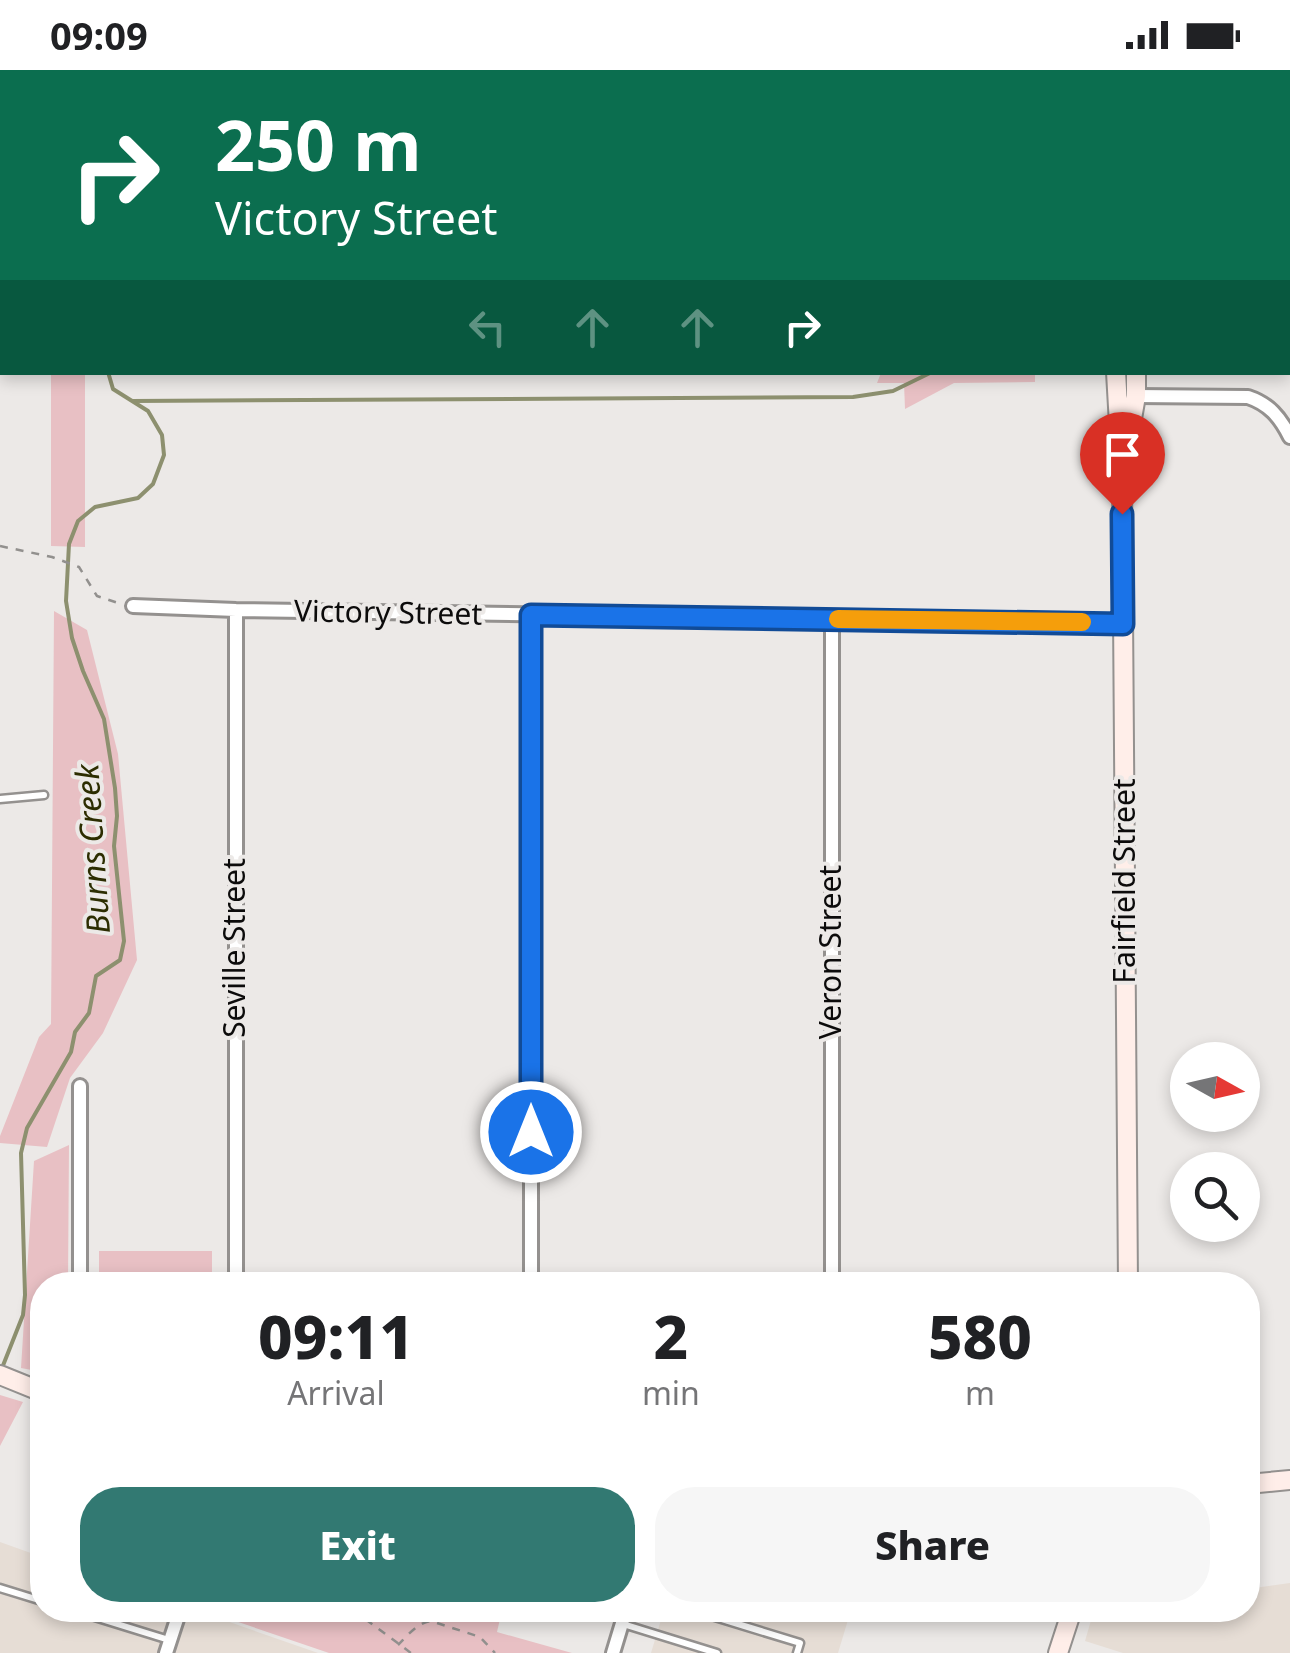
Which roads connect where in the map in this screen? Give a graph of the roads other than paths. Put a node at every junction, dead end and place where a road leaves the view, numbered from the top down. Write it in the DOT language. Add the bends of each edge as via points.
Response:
graph roads {
  1 [pos="1118,375"];
  2 [pos="1136,375"];
  3 [pos="1136,396"];
  4 [pos="1290,436"];
  5 [pos="1122,477"];
  6 [pos="133,606"];
  7 [pos="236,610"];
  8 [pos="531,615"];
  9 [pos="832,619"];
  10 [pos="1123,624"];
  11 [pos="44,795"];
  12 [pos="0,799"];
  13 [pos="80,1086"];
  14 [pos="80,1272"];
  15 [pos="236,1272"];
  16 [pos="531,1272"];
  17 [pos="832,1272"];
  18 [pos="1128,1272"];
  19 [pos="0,1375"];
  20 [pos="30,1387"];
  21 [pos="1290,1480"];
  22 [pos="1260,1483"];
  23 [pos="0,1588"];
  24 [pos="30,1597"];
  25 [pos="104,1622"];
  26 [pos="176,1622"];
  27 [pos="622,1622"];
  28 [pos="637,1622"];
  29 [pos="731,1622"];
  30 [pos="1068,1622"];
  31 [pos="168,1646"];
  32 [pos="613,1653"];
  33 [pos="718,1653"];
  34 [pos="797,1653"];
  35 [pos="1058,1653"];
  1 -- 5 [label="main road"];
  2 -- 3 [label="main road"];
  3 -- 4 [label="street" via="1248,397 1270,407"];
  3 -- 5 [label="main road"];
  5 -- 10 [label="main road, Fairfield Street"];
  6 -- 7 [label="street, Victory Street"];
  7 -- 8 [label="street, Victory Street"];
  7 -- 15 [label="street, Seville Street"];
  8 -- 9 [label="street, Victory Street"];
  8 -- 16 [label="street"];
  9 -- 10 [label="street, Victory Street"];
  9 -- 17 [label="street, Veron Street"];
  10 -- 18 [label="main road, Fairfield Street"];
  11 -- 12 [label="lane"];
  13 -- 14 [label="street"];
  19 -- 20 [label="main road"];
  21 -- 22 [label="main road"];
  23 -- 24 [label="lane"];
  25 -- 31 [label="lane"];
  26 -- 31 [label="street"];
  27 -- 32 [label="street"];
  28 -- 33 [label="lane"];
  29 -- 34 [label="lane" via="800,1643"];
  30 -- 35 [label="main road"];
}
